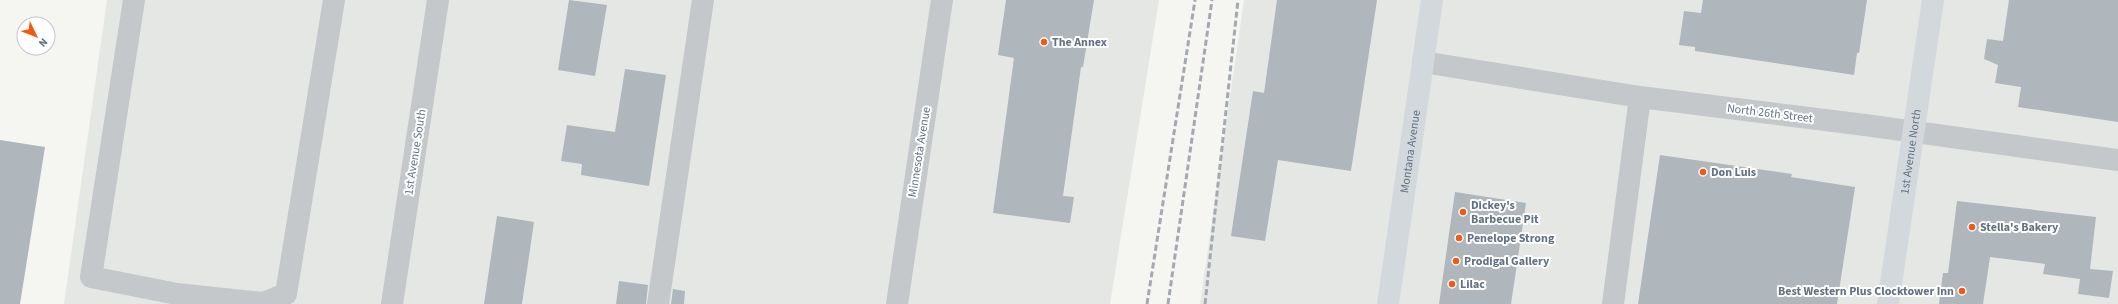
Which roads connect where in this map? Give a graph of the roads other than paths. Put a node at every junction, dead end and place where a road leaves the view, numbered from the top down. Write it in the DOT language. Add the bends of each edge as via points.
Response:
graph roads {
  1 [pos="134,0"];
  2 [pos="334,0"];
  3 [pos="438,0"];
  4 [pos="703,0"];
  5 [pos="942,0"];
  6 [pos="1432,0"];
  7 [pos="1933,0"];
  8 [pos="1423,62"];
  9 [pos="1640,97"];
  10 [pos="1914,132"];
  11 [pos="2118,160"];
  12 [pos="392,304"];
  13 [pos="658,304"];
  14 [pos="897,304"];
  15 [pos="1388,304"];
  16 [pos="1613,304"];
  17 [pos="1888,304"];
  1 -- 2 [label="street" via="91,277 177,294 263,303 286,294"];
  3 -- 12 [label="street, 1st Avenue South"];
  4 -- 13 [label="street"];
  5 -- 14 [label="street, Minnesota Avenue"];
  6 -- 8 [label="main road, Montana Avenue"];
  7 -- 10 [label="main road, 1st Avenue North"];
  8 -- 9 [label="street, North 26th Street"];
  8 -- 15 [label="main road, Montana Avenue"];
  9 -- 10 [label="street, North 26th Street"];
  9 -- 16 [label="street"];
  10 -- 11 [label="street, North 26th Street"];
  10 -- 17 [label="main road, 1st Avenue North"];
}
